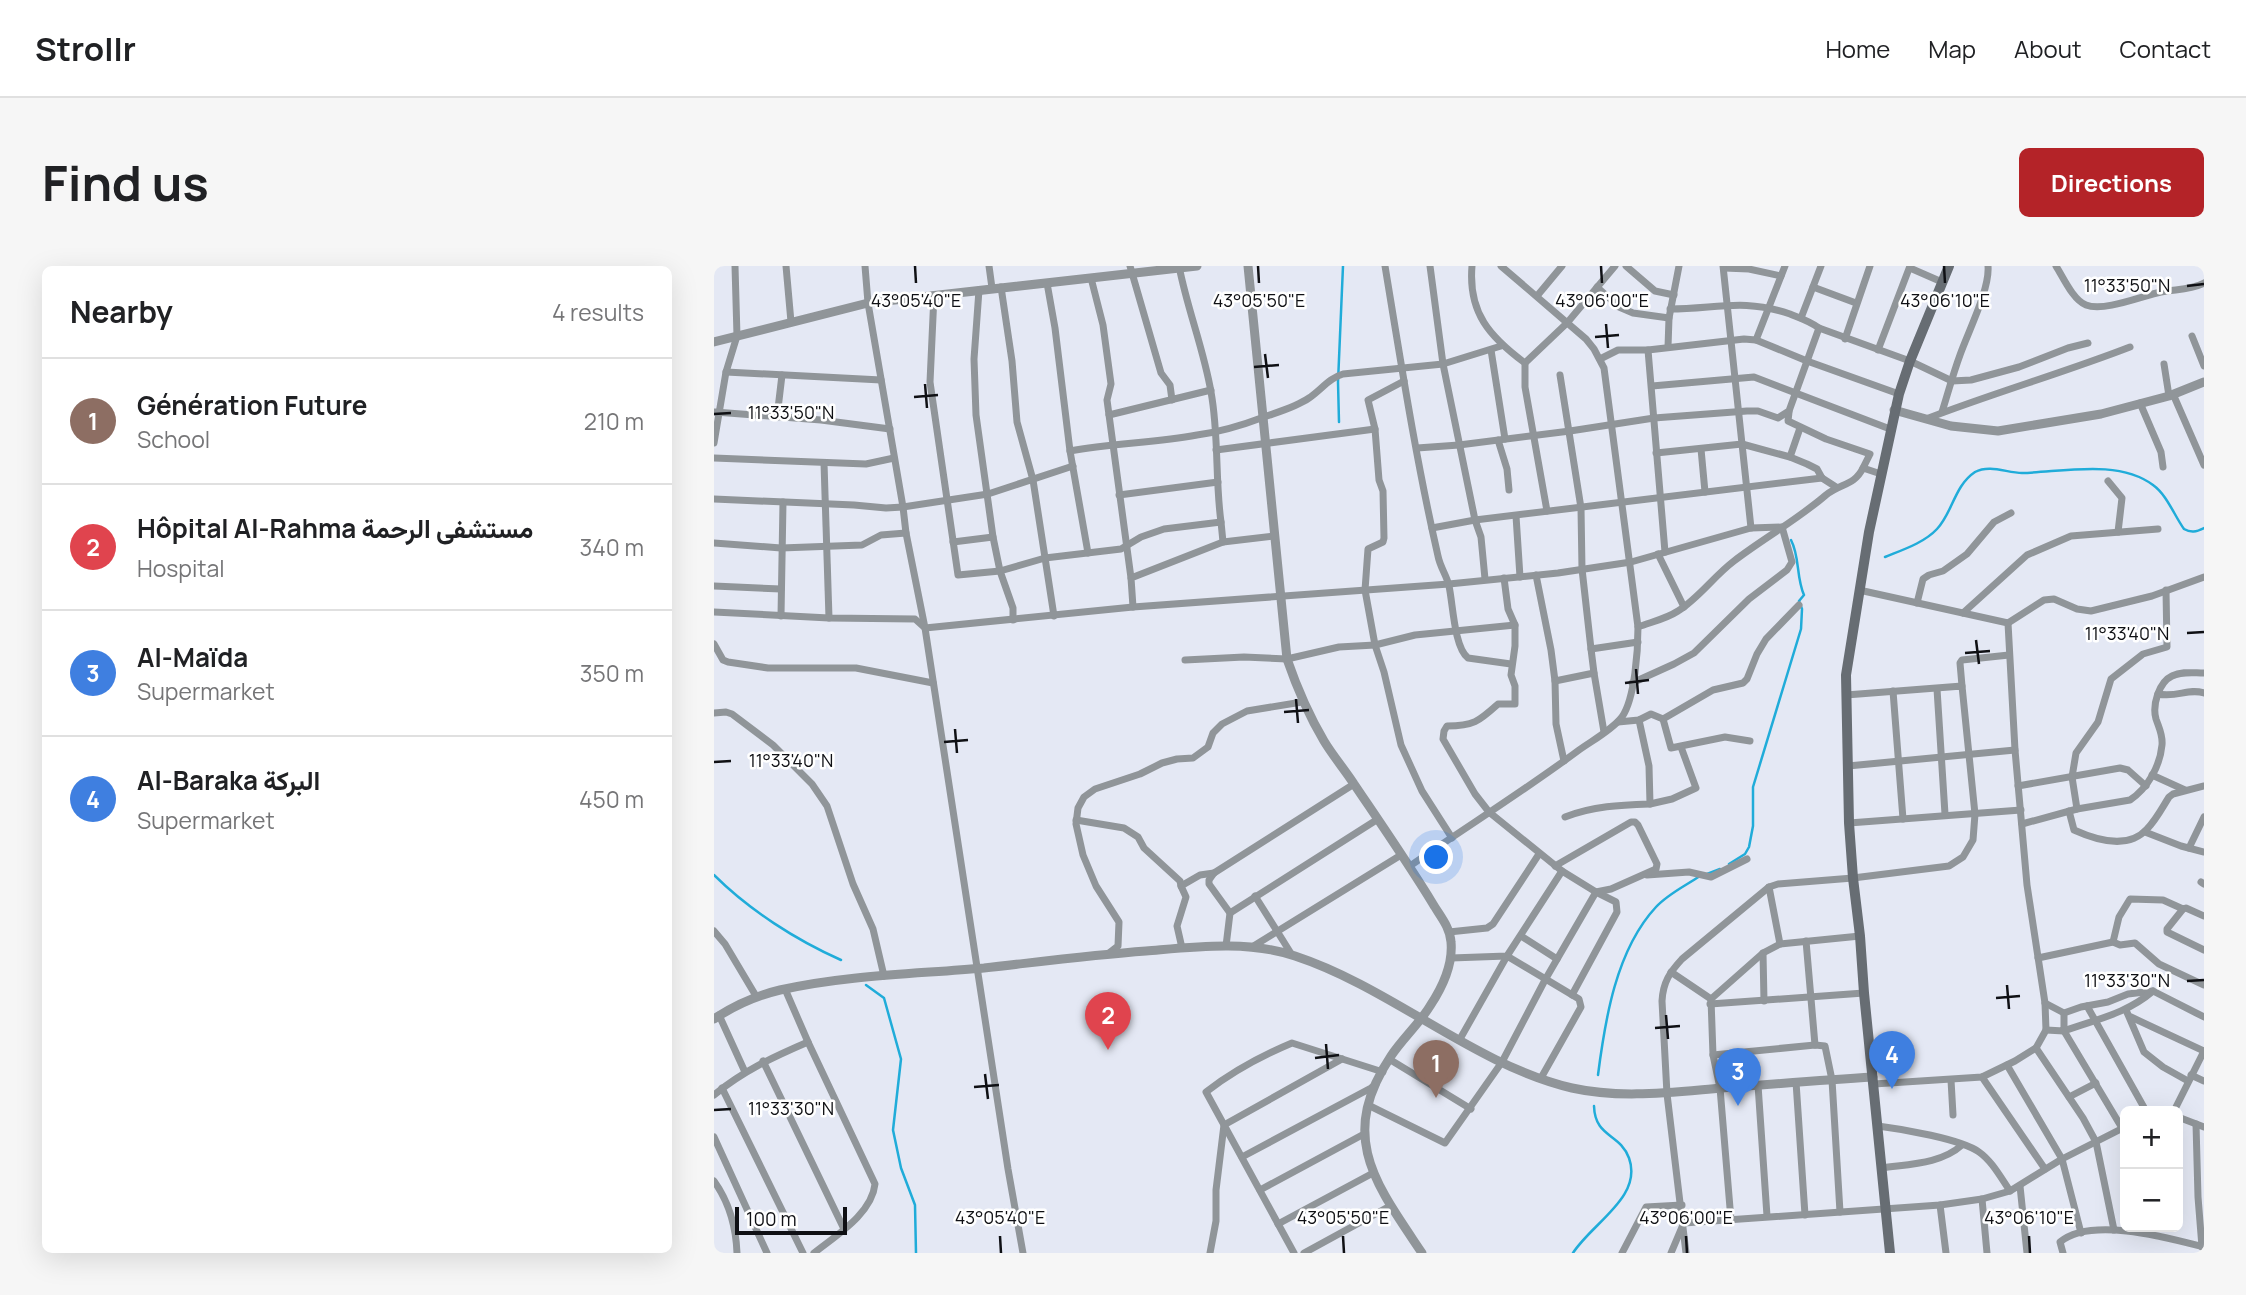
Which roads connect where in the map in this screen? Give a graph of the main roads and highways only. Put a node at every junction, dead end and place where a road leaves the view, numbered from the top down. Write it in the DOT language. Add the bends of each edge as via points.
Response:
graph roads {
  1 [pos="1949,266"];
  2 [pos="1890,1253"];
  1 -- 2 [label="main road" via="1894,410 1859,590 1846,695 1853,878"];
}
